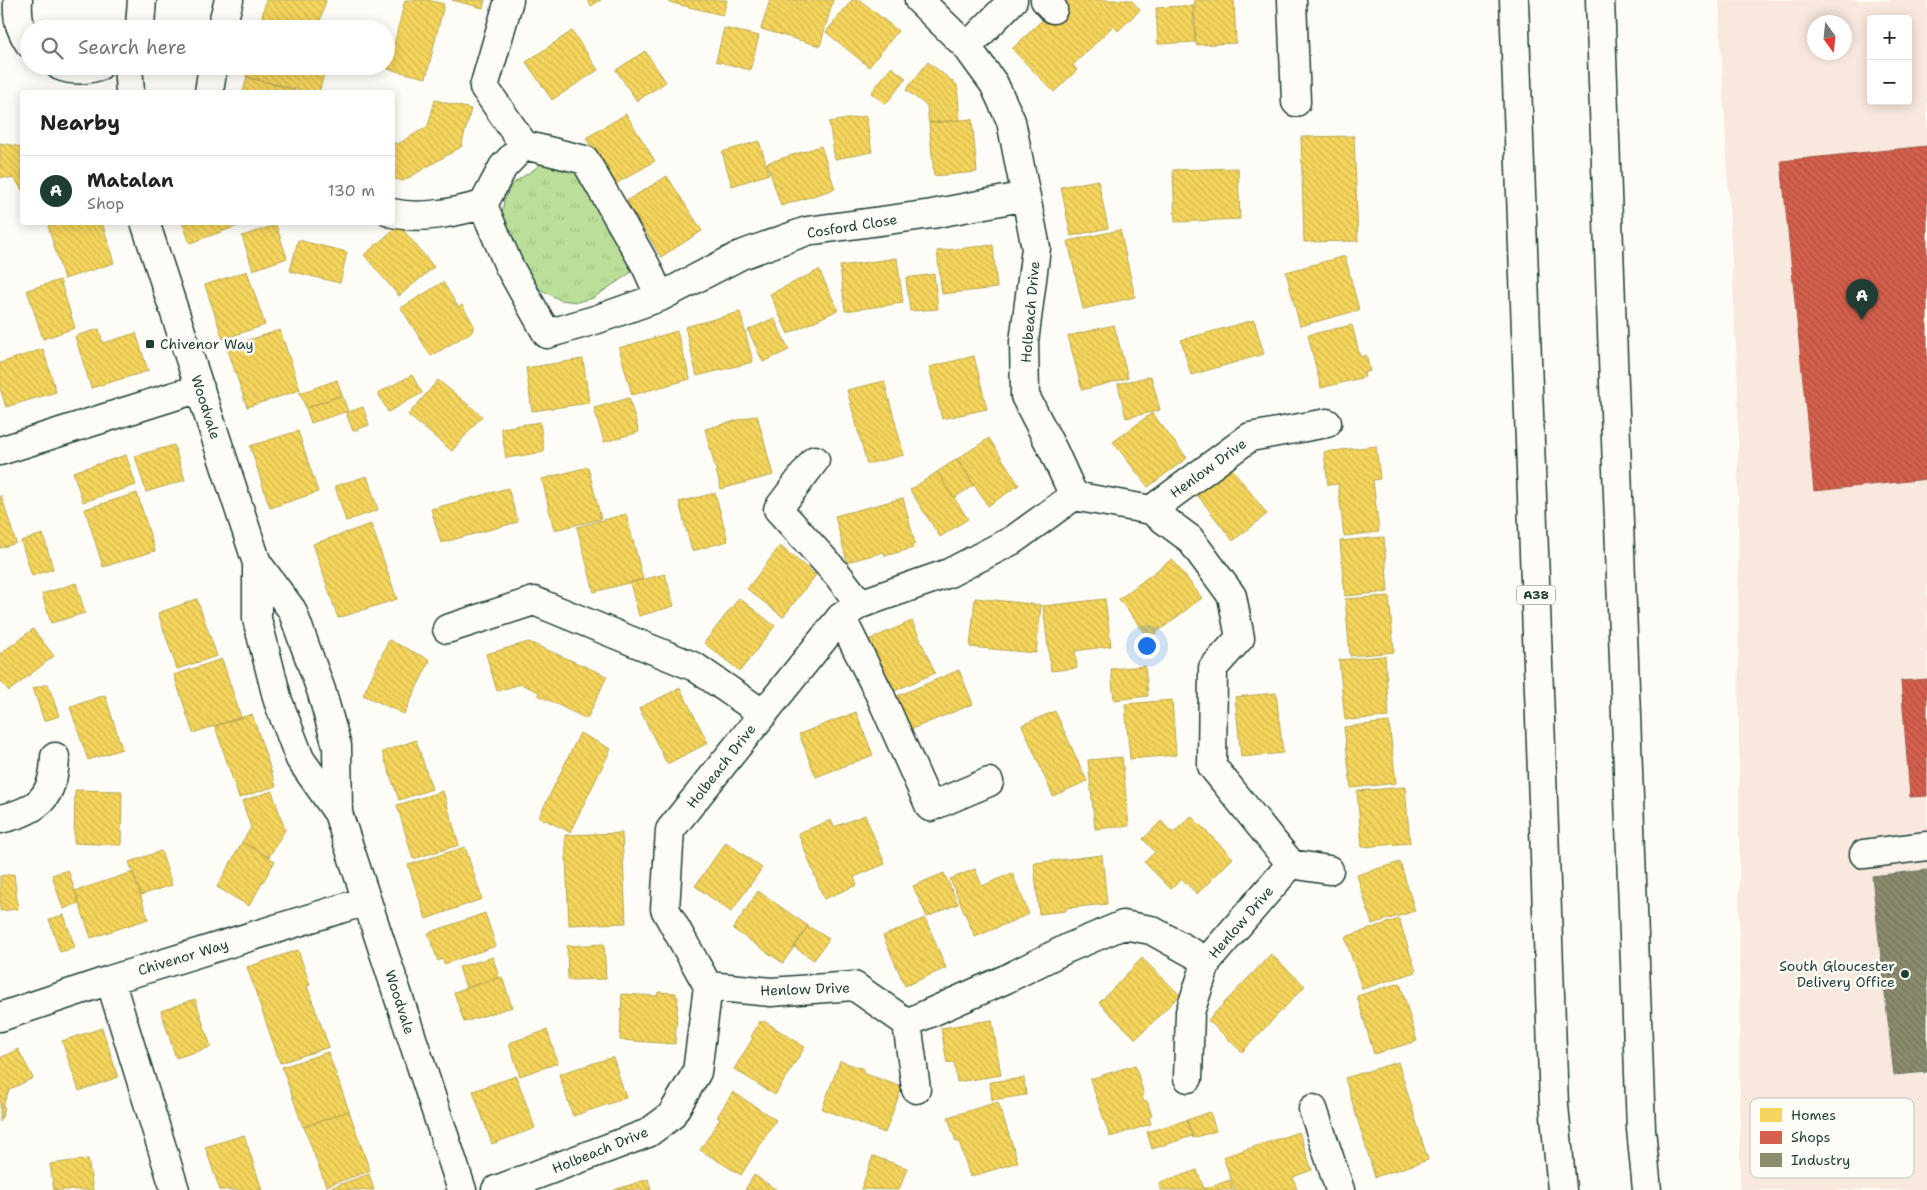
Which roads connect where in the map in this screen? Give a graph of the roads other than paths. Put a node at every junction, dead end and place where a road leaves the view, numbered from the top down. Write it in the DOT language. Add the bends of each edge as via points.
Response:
graph roads {
  1 [pos="142,0"];
  2 [pos="229,0"];
  3 [pos="509,0"];
  4 [pos="919,0"];
  5 [pos="1013,0"];
  6 [pos="1292,0"];
  7 [pos="1514,0"];
  8 [pos="1600,0"];
  9 [pos="12,11"];
  10 [pos="140,20"];
  11 [pos="223,20"];
  12 [pos="20,29"];
  13 [pos="967,47"];
  14 [pos="129,75"];
  15 [pos="211,75"];
  16 [pos="130,90"];
  17 [pos="208,90"];
  18 [pos="1296,102"];
  19 [pos="524,145"];
  20 [pos="1026,196"];
  21 [pos="483,205"];
  22 [pos="395,214"];
  23 [pos="146,225"];
  24 [pos="660,297"];
  25 [pos="200,388"];
  26 [pos="1327,423"];
  27 [pos="0,451"];
  28 [pos="814,460"];
  29 [pos="1074,496"];
  30 [pos="1150,510"];
  31 [pos="257,562"];
  32 [pos="850,611"];
  33 [pos="447,630"];
  34 [pos="762,713"];
  35 [pos="55,758"];
  36 [pos="989,782"];
  37 [pos="338,813"];
  38 [pos="0,819"];
  39 [pos="1927,846"];
  40 [pos="1864,854"];
  41 [pos="1291,864"];
  42 [pos="1329,870"];
  43 [pos="366,901"];
  44 [pos="1207,961"];
  45 [pos="110,980"];
  46 [pos="708,986"];
  47 [pos="0,1017"];
  48 [pos="907,1023"];
  49 [pos="1188,1078"];
  50 [pos="916,1089"];
  51 [pos="1313,1109"];
  52 [pos="175,1190"];
  53 [pos="462,1190"];
  54 [pos="496,1190"];
  55 [pos="1340,1190"];
  56 [pos="1562,1190"];
  57 [pos="1647,1190"];
  1 -- 10 [label="main road"];
  2 -- 11 [label="main road"];
  3 -- 19 [label="main road" via="484,87"];
  4 -- 13 [label="main road, Holbeach Drive"];
  5 -- 13 [label="main road"];
  6 -- 18 [label="main road"];
  7 -- 56 [label="main road, A38" via="1554,1105"];
  8 -- 57 [label="main road" via="1641,1129"];
  9 -- 12 [label="main road"];
  13 -- 20 [label="main road, Holbeach Drive" via="994,84 1010,121"];
  14 -- 16 [label="main road"];
  15 -- 17 [label="main road"];
  19 -- 21 [label="main road" via="503,167"];
  19 -- 24 [label="main road" via="585,160 646,266"];
  20 -- 24 [label="main road, Cosford Close" via="932,214 807,231 740,255"];
  20 -- 29 [label="main road, Holbeach Drive" via="1036,248 1024,342 1025,396"];
  21 -- 22 [label="main road" via="442,214"];
  21 -- 24 [label="main road, Cosford Close" via="509,266 548,334"];
  23 -- 25 [label="main road, Woodvale"];
  25 -- 27 [label="main road"];
  25 -- 31 [label="main road, Woodvale"];
  26 -- 30 [label="main road, Henlow Drive" via="1250,437"];
  28 -- 32 [label="main road" via="778,509 837,574"];
  29 -- 30 [label="main road"];
  29 -- 32 [label="main road" via="1012,540 949,573"];
  30 -- 41 [label="main road" via="1190,539 1232,596 1240,638 1213,668 1212,766"];
  31 -- 37 [label="main road, Woodvale" via="292,610 320,690 337,746"];
  31 -- 37 [label="main road, Woodvale" via="257,619 278,701 300,759"];
  32 -- 34 [label="main road, Holbeach Drive"];
  32 -- 36 [label="main road" via="880,695 930,807"];
  33 -- 34 [label="main road, Holbeach Drive" via="534,601 696,667"];
  34 -- 46 [label="main road, Holbeach Drive" via="670,830 666,909"];
  35 -- 38 [label="main road" via="54,776 42,802 17,815"];
  37 -- 43 [label="main road, Woodvale"];
  39 -- 40 [label="main road"];
  41 -- 42 [label="main road"];
  41 -- 44 [label="main road, Henlow Drive"];
  43 -- 45 [label="main road, Chivenor Way"];
  43 -- 53 [label="main road, Woodvale"];
  44 -- 48 [label="main road, Henlow Drive" via="1151,930 1123,925"];
  44 -- 49 [label="main road" via="1190,1012"];
  45 -- 47 [label="main road, Chivenor Way"];
  45 -- 52 [label="main road"];
  46 -- 48 [label="main road, Henlow Drive" via="771,992 854,986"];
  46 -- 54 [label="main road, Holbeach Drive" via="697,1072 671,1116 648,1133"];
  48 -- 50 [label="main road"];
  51 -- 55 [label="main road"];
}
